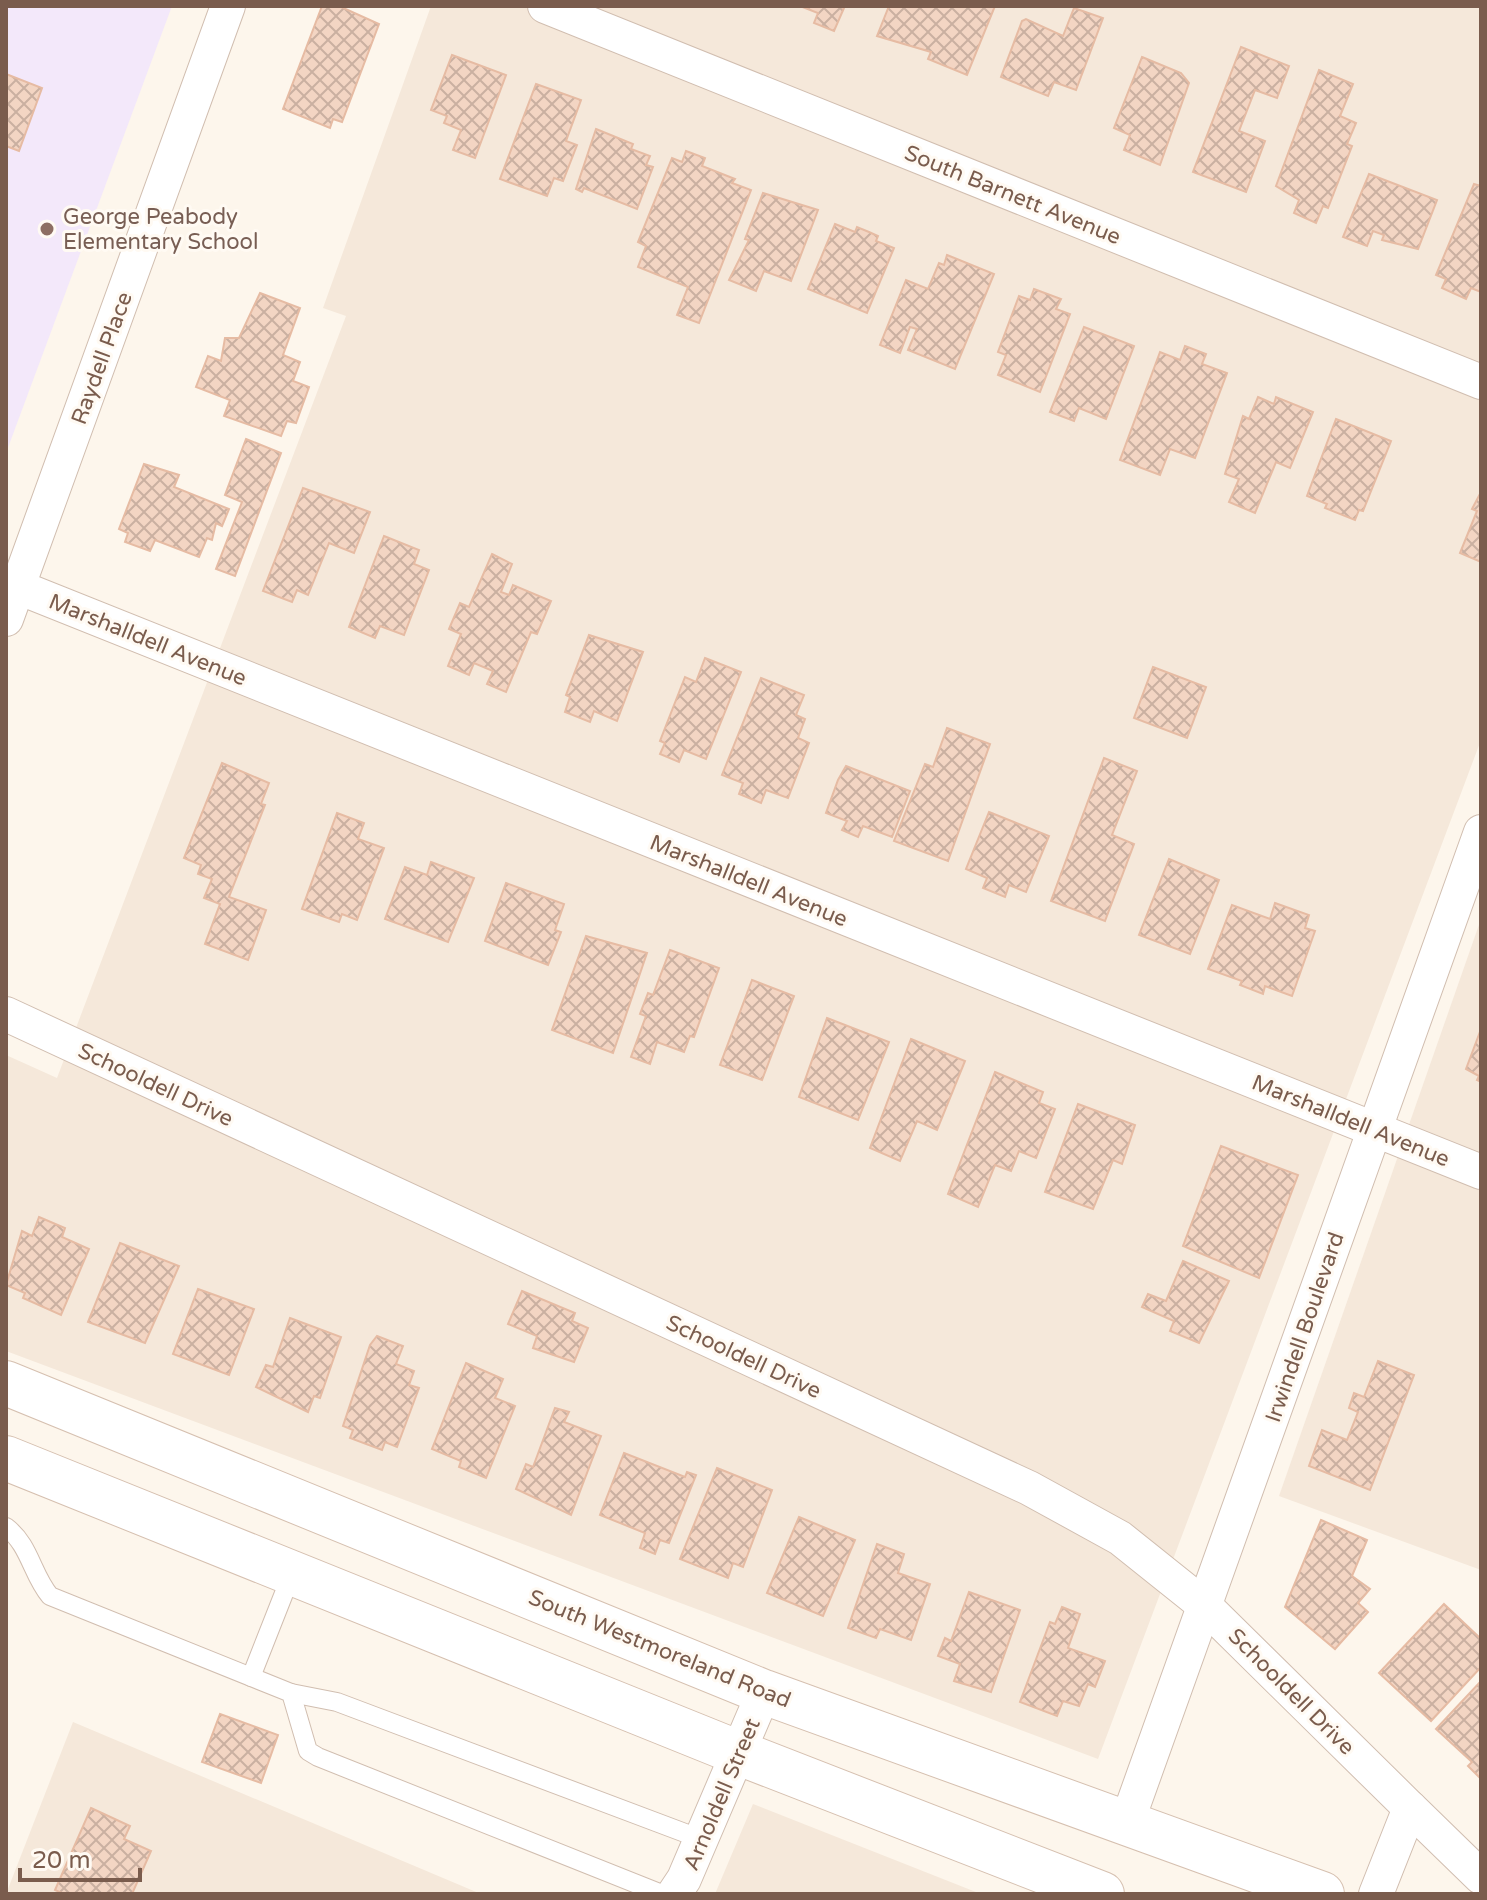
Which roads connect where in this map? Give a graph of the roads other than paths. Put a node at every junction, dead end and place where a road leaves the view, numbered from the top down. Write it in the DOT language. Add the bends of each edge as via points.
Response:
graph roads {
  1 [pos="228,6"];
  2 [pos="545,6"];
  3 [pos="1481,382"];
  4 [pos="18,587"];
  5 [pos="6,619"];
  6 [pos="1481,832"];
  7 [pos="6,1014"];
  8 [pos="1374,1129"];
  9 [pos="1481,1172"];
  10 [pos="6,1383"];
  11 [pos="6,1458"];
  12 [pos="6,1527"];
  13 [pos="292,1573"];
  14 [pos="1205,1606"];
  15 [pos="251,1677"];
  16 [pos="764,1692"];
  17 [pos="291,1693"];
  18 [pos="739,1753"];
  19 [pos="1410,1808"];
  20 [pos="1127,1822"];
  21 [pos="701,1839"];
  22 [pos="1481,1877"];
  23 [pos="662,1894"];
  24 [pos="674,1894"];
  25 [pos="1102,1894"];
  26 [pos="1322,1894"];
  27 [pos="1376,1894"];
  1 -- 4 [label="street, Raydell Place"];
  2 -- 3 [label="street, South Barnett Avenue"];
  4 -- 5 [label="street, Raydell Place"];
  4 -- 8 [label="street, Marshalldell Avenue"];
  6 -- 8 [label="street, Irwindell Boulevard"];
  7 -- 14 [label="street, Schooldell Drive" via="1029,1488 1120,1538"];
  8 -- 9 [label="street, Marshalldell Avenue"];
  8 -- 14 [label="street, Irwindell Boulevard"];
  10 -- 16 [label="main road, South Westmoreland Road"];
  11 -- 13 [label="main road"];
  12 -- 15 [label="lane" via="25,1547 50,1596"];
  13 -- 15 [label="lane"];
  13 -- 18 [label="main road"];
  14 -- 19 [label="street, Schooldell Drive"];
  14 -- 20 [label="street, Irwindell Boulevard"];
  15 -- 17 [label="lane"];
  16 -- 18 [label="street, Arnoldell Street"];
  16 -- 20 [label="main road, South Westmoreland Road"];
  17 -- 21 [label="lane" via="337,1702"];
  17 -- 23 [label="lane" via="308,1751 318,1757"];
  18 -- 21 [label="street, Arnoldell Street"];
  18 -- 25 [label="main road"];
  19 -- 22 [label="street, Schooldell Drive"];
  19 -- 27 [label="street"];
  20 -- 26 [label="main road, South Westmoreland Road"];
  21 -- 24 [label="street, Arnoldell Street"];
}
